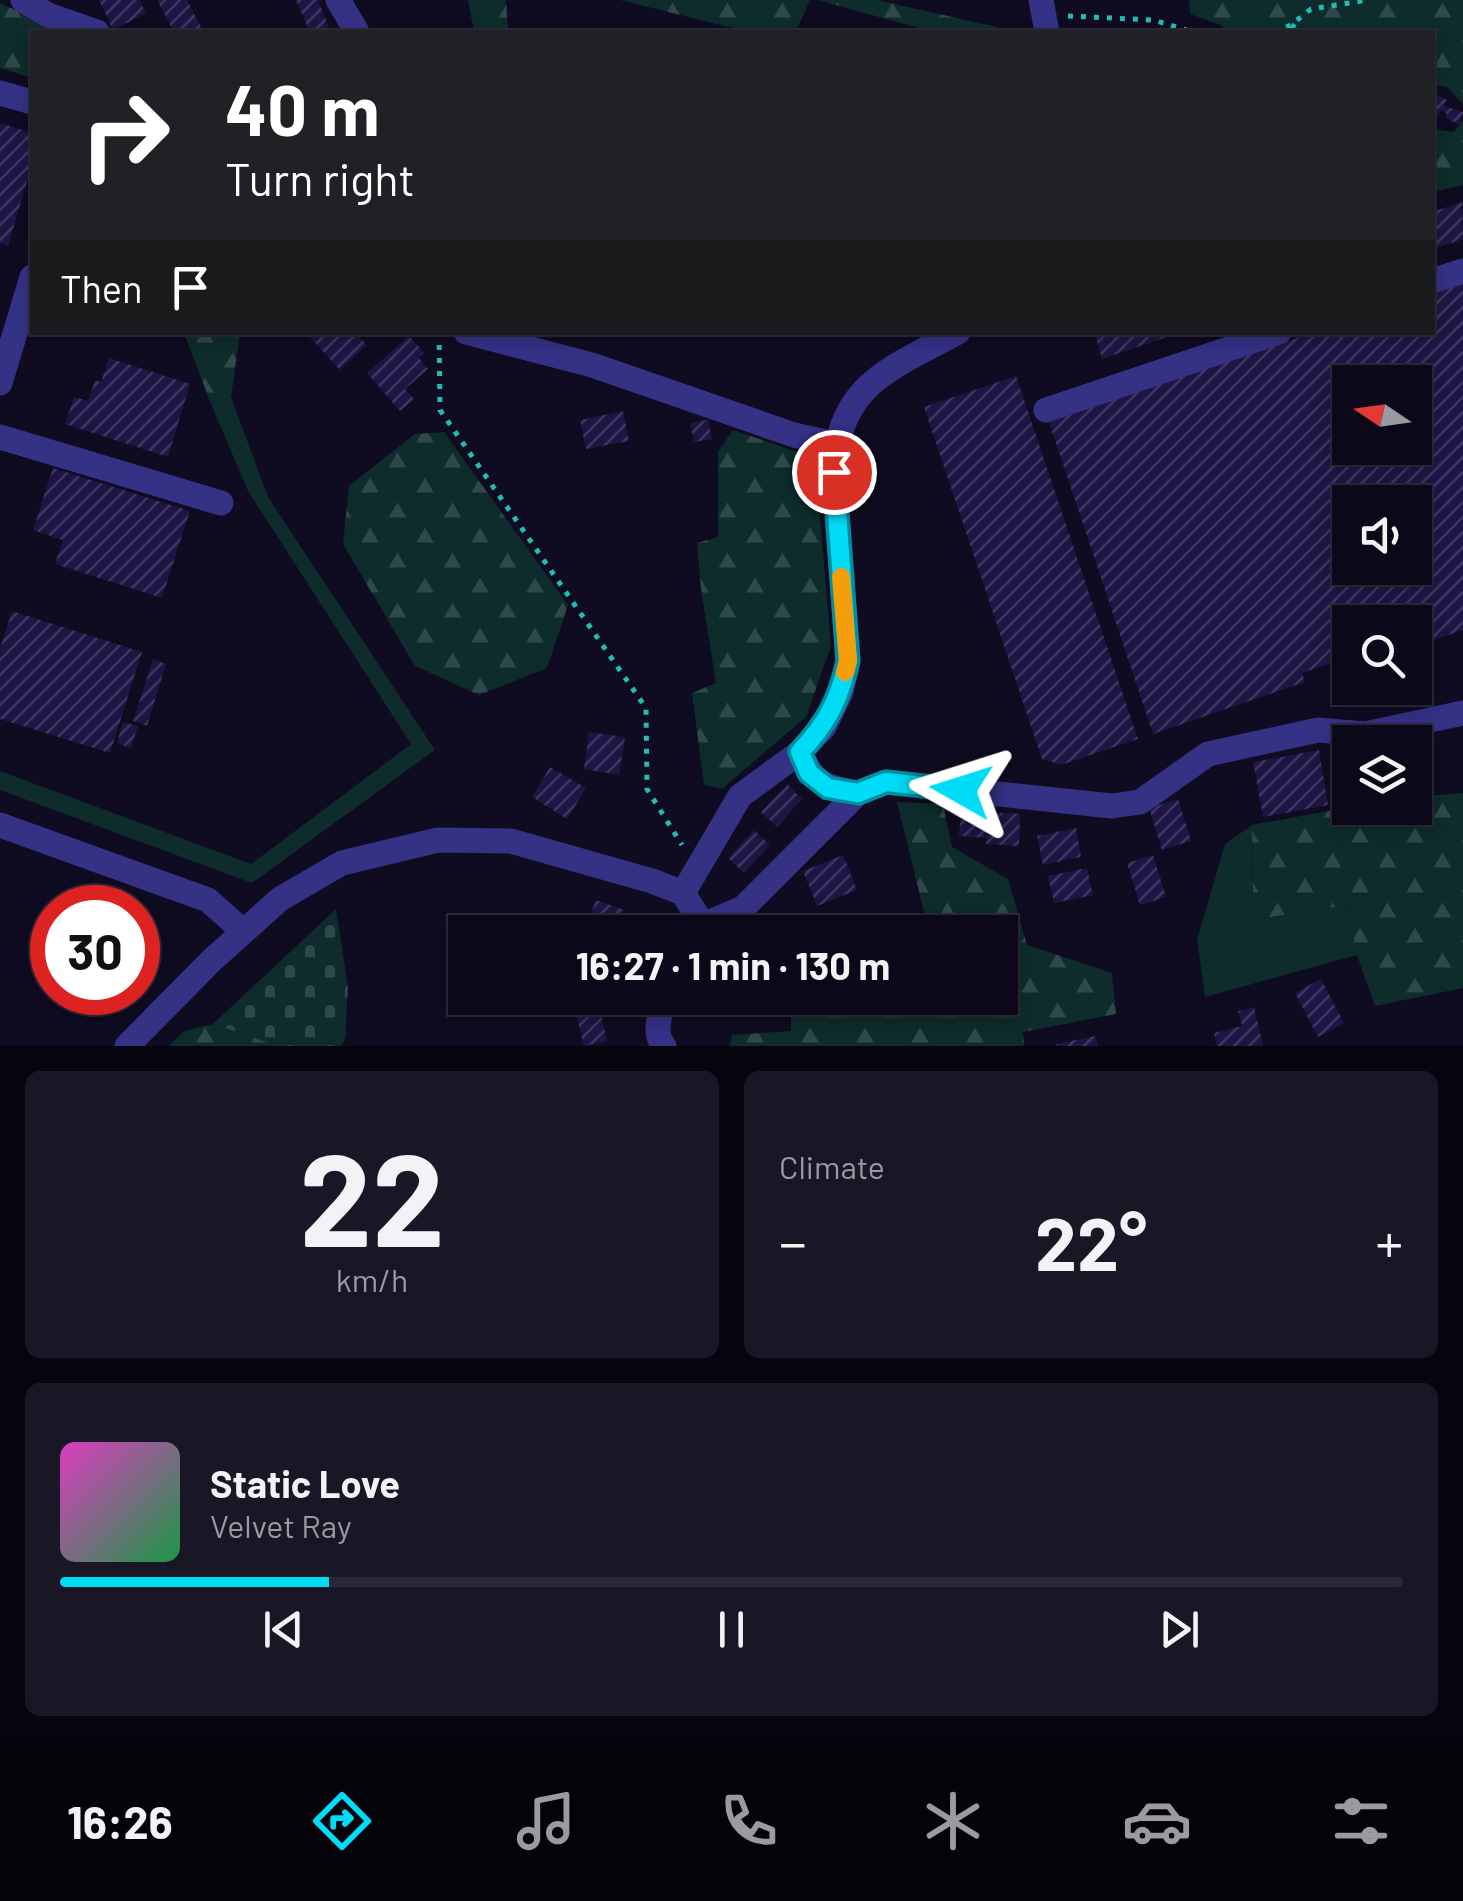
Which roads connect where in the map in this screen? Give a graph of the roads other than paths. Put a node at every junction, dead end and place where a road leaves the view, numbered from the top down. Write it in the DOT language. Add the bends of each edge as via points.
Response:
graph roads {
  1 [pos="23,0"];
  2 [pos="338,0"];
  3 [pos="91,30"];
  4 [pos="357,30"];
  5 [pos="0,92"];
  6 [pos="30,101"];
  7 [pos="1463,271"];
  8 [pos="1435,281"];
  9 [pos="30,284"];
  10 [pos="477,335"];
  11 [pos="952,335"];
  12 [pos="1270,335"];
  13 [pos="0,384"];
  14 [pos="1046,410"];
  15 [pos="0,437"];
  16 [pos="835,444"];
  17 [pos="221,503"];
  18 [pos="1463,714"];
  19 [pos="800,752"];
  20 [pos="858,793"];
  21 [pos="0,825"];
  22 [pos="683,893"];
  23 [pos="694,915"];
  24 [pos="729,915"];
  25 [pos="242,931"];
  26 [pos="660,1015"];
  27 [pos="127,1046"];
  28 [pos="664,1046"];
  1 -- 3 [label="street"];
  2 -- 4 [label="street"];
  5 -- 6 [label="street"];
  7 -- 8 [label="street"];
  9 -- 13 [label="street"];
  10 -- 16 [label="street"];
  11 -- 16 [label="street" via="875,377 848,410"];
  12 -- 14 [label="street"];
  15 -- 17 [label="street"];
  16 -- 19 [label="street" via="848,661 824,727"];
  18 -- 20 [label="street" via="1365,734 1318,730 1208,754 1140,802 1112,806 886,782"];
  19 -- 20 [label="street" via="809,773 828,788"];
  19 -- 22 [label="street" via="740,796"];
  20 -- 24 [label="street"];
  21 -- 25 [label="street" via="208,900"];
  22 -- 23 [label="street"];
  22 -- 25 [label="street" via="511,842 438,840 342,864"];
  25 -- 27 [label="street"];
  26 -- 28 [label="street" via="658,1040"];
}
